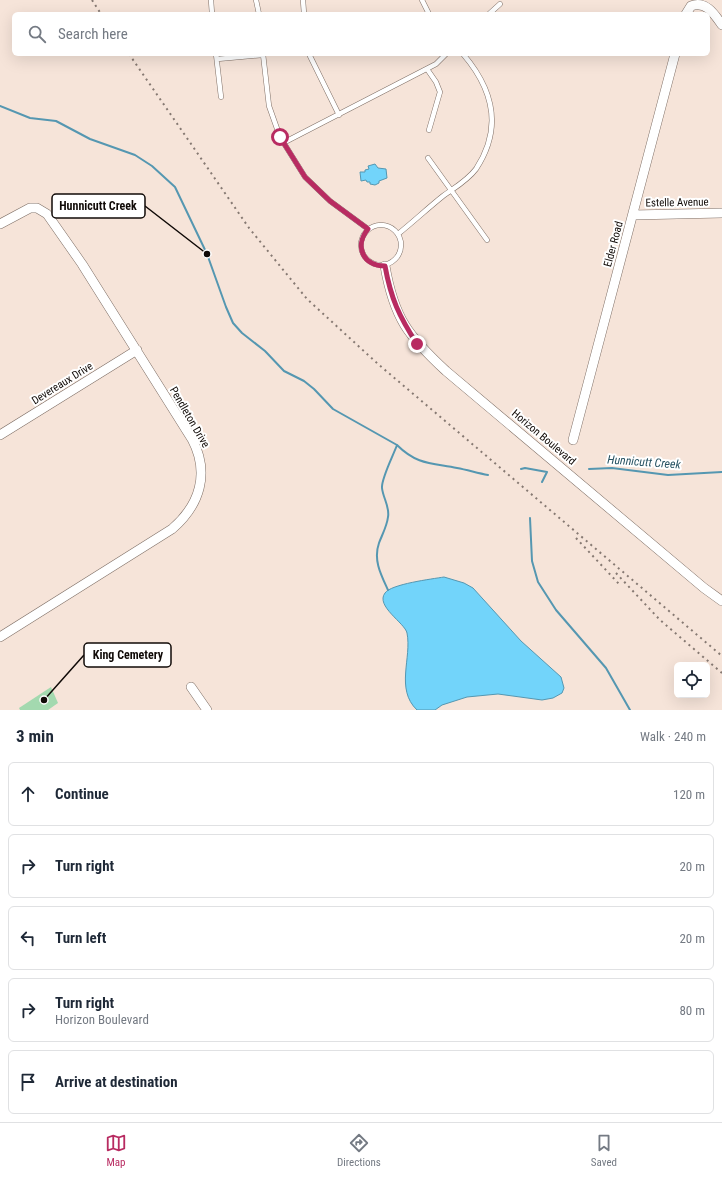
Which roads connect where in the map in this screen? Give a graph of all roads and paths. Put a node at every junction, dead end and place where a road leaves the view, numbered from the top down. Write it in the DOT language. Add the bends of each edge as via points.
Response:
graph roads {
  1 [pos="211,0"];
  2 [pos="256,0"];
  3 [pos="303,0"];
  4 [pos="422,0"];
  5 [pos="500,4"];
  6 [pos="212,12"];
  7 [pos="259,12"];
  8 [pos="304,12"];
  9 [pos="428,12"];
  10 [pos="491,12"];
  11 [pos="687,12"];
  12 [pos="722,25"];
  13 [pos="217,56"];
  14 [pos="263,56"];
  15 [pos="310,56"];
  16 [pos="444,56"];
  17 [pos="465,56"];
  18 [pos="674,56"];
  19 [pos="427,69"];
  20 [pos="221,97"];
  21 [pos="339,115"];
  22 [pos="429,130"];
  23 [pos="283,143"];
  24 [pos="428,158"];
  25 [pos="452,190"];
  26 [pos="722,213"];
  27 [pos="633,215"];
  28 [pos="0,224"];
  29 [pos="368,229"];
  30 [pos="398,234"];
  31 [pos="488,240"];
  32 [pos="385,266"];
  33 [pos="136,350"];
  34 [pos="0,436"];
  35 [pos="573,440"];
  36 [pos="722,601"];
  37 [pos="0,638"];
  38 [pos="191,687"];
  39 [pos="207,710"];
  1 -- 6 [label="lane"];
  2 -- 7 [label="lane"];
  3 -- 8 [label="lane"];
  4 -- 9 [label="lane"];
  5 -- 10 [label="lane"];
  11 -- 12 [label="street" via="694,4 702,4 711,10"];
  13 -- 20 [label="lane"];
  14 -- 23 [label="lane" via="269,106"];
  15 -- 21 [label="lane"];
  16 -- 19 [label="lane"];
  17 -- 25 [label="lane" via="488,94 493,117 488,146 475,169"];
  18 -- 27 [label="street, Elder Road"];
  19 -- 21 [label="lane"];
  19 -- 22 [label="lane" via="440,92"];
  21 -- 23 [label="lane"];
  23 -- 29 [label="lane" via="305,177 330,201"];
  24 -- 25 [label="lane"];
  25 -- 30 [label="lane"];
  25 -- 31 [label="lane"];
  26 -- 27 [label="street, Estelle Avenue"];
  27 -- 35 [label="street, Elder Road"];
  28 -- 33 [label="street, Pendleton Drive" via="30,208 37,208 47,214"];
  29 -- 30 [label="lane" via="387,226"];
  29 -- 32 [label="lane" via="361,241 363,254 372,264"];
  30 -- 32 [label="lane" via="402,247 400,253 392,263"];
  32 -- 36 [label="street, Horizon Boulevard" via="390,292 401,320 417,344"];
  33 -- 34 [label="street, Devereaux Drive"];
  33 -- 37 [label="street, Pendleton Drive" via="196,447 201,479 194,502 182,520 172,529"];
  38 -- 39 [label="street"];
}
